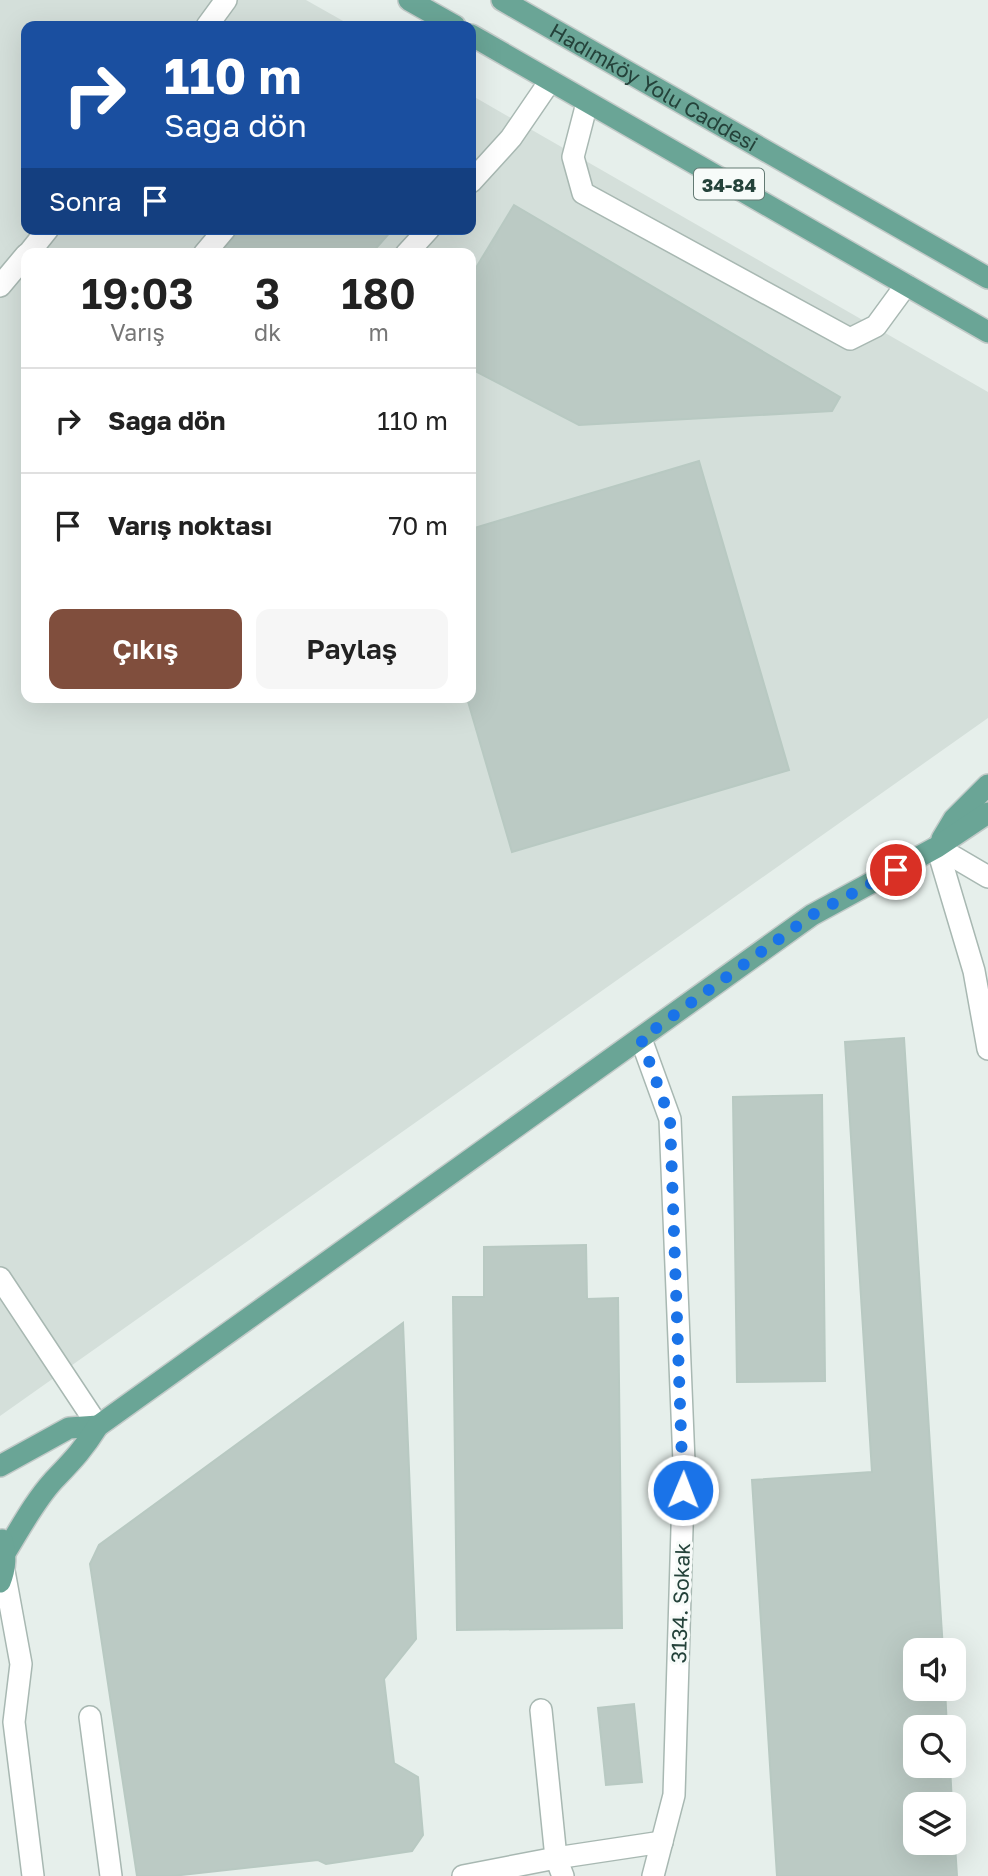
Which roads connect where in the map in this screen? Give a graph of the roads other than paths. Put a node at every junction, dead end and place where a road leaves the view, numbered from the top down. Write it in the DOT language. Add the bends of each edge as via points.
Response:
graph roads {
  1 [pos="226,0"];
  2 [pos="409,0"];
  3 [pos="502,0"];
  4 [pos="211,21"];
  5 [pos="446,21"];
  6 [pos="476,39"];
  7 [pos="550,81"];
  8 [pos="587,103"];
  9 [pos="476,175"];
  10 [pos="21,262"];
  11 [pos="988,278"];
  12 [pos="906,285"];
  13 [pos="0,286"];
  14 [pos="988,332"];
  15 [pos="988,785"];
  16 [pos="988,813"];
  17 [pos="988,830"];
  18 [pos="937,847"];
  19 [pos="988,877"];
  20 [pos="641,1039"];
  21 [pos="988,1049"];
  22 [pos="0,1278"];
  23 [pos="98,1426"];
  24 [pos="0,1466"];
  25 [pos="2,1560"];
  26 [pos="541,1710"];
  27 [pos="7,1716"];
  28 [pos="90,1717"];
  29 [pos="662,1842"];
  30 [pos="560,1867"];
  31 [pos="33,1876"];
  32 [pos="111,1876"];
  33 [pos="463,1876"];
  34 [pos="653,1876"];
  1 -- 4 [label="street"];
  2 -- 5 [label="main road"];
  3 -- 11 [label="main road, Hadımköy Yolu Caddesi / 34-84"];
  6 -- 7 [label="main road, 34-84"];
  7 -- 8 [label="main road, 34-84"];
  7 -- 9 [label="street" via="511,138"];
  8 -- 12 [label="main road, 34-84"];
  8 -- 12 [label="street" via="573,157 583,193 850,339 876,326"];
  10 -- 13 [label="street"];
  12 -- 14 [label="main road, 34-84"];
  15 -- 18 [label="main road" via="954,819"];
  16 -- 18 [label="main road"];
  17 -- 18 [label="main road"];
  18 -- 19 [label="street"];
  18 -- 20 [label="main road" via="812,915"];
  18 -- 21 [label="street" via="974,971"];
  20 -- 23 [label="main road"];
  20 -- 29 [label="street, 3134. Sokak" via="670,1119 684,1462 674,1795"];
  22 -- 23 [label="street"];
  23 -- 24 [label="main road" via="69,1428"];
  23 -- 25 [label="main road" via="83,1451 39,1500"];
  25 -- 27 [label="street" via="21,1664"];
  26 -- 30 [label="street"];
  27 -- 31 [label="street"];
  28 -- 32 [label="street"];
  29 -- 30 [label="street"];
  29 -- 34 [label="street, 3134. Sokak"];
  30 -- 33 [label="street"];
}
